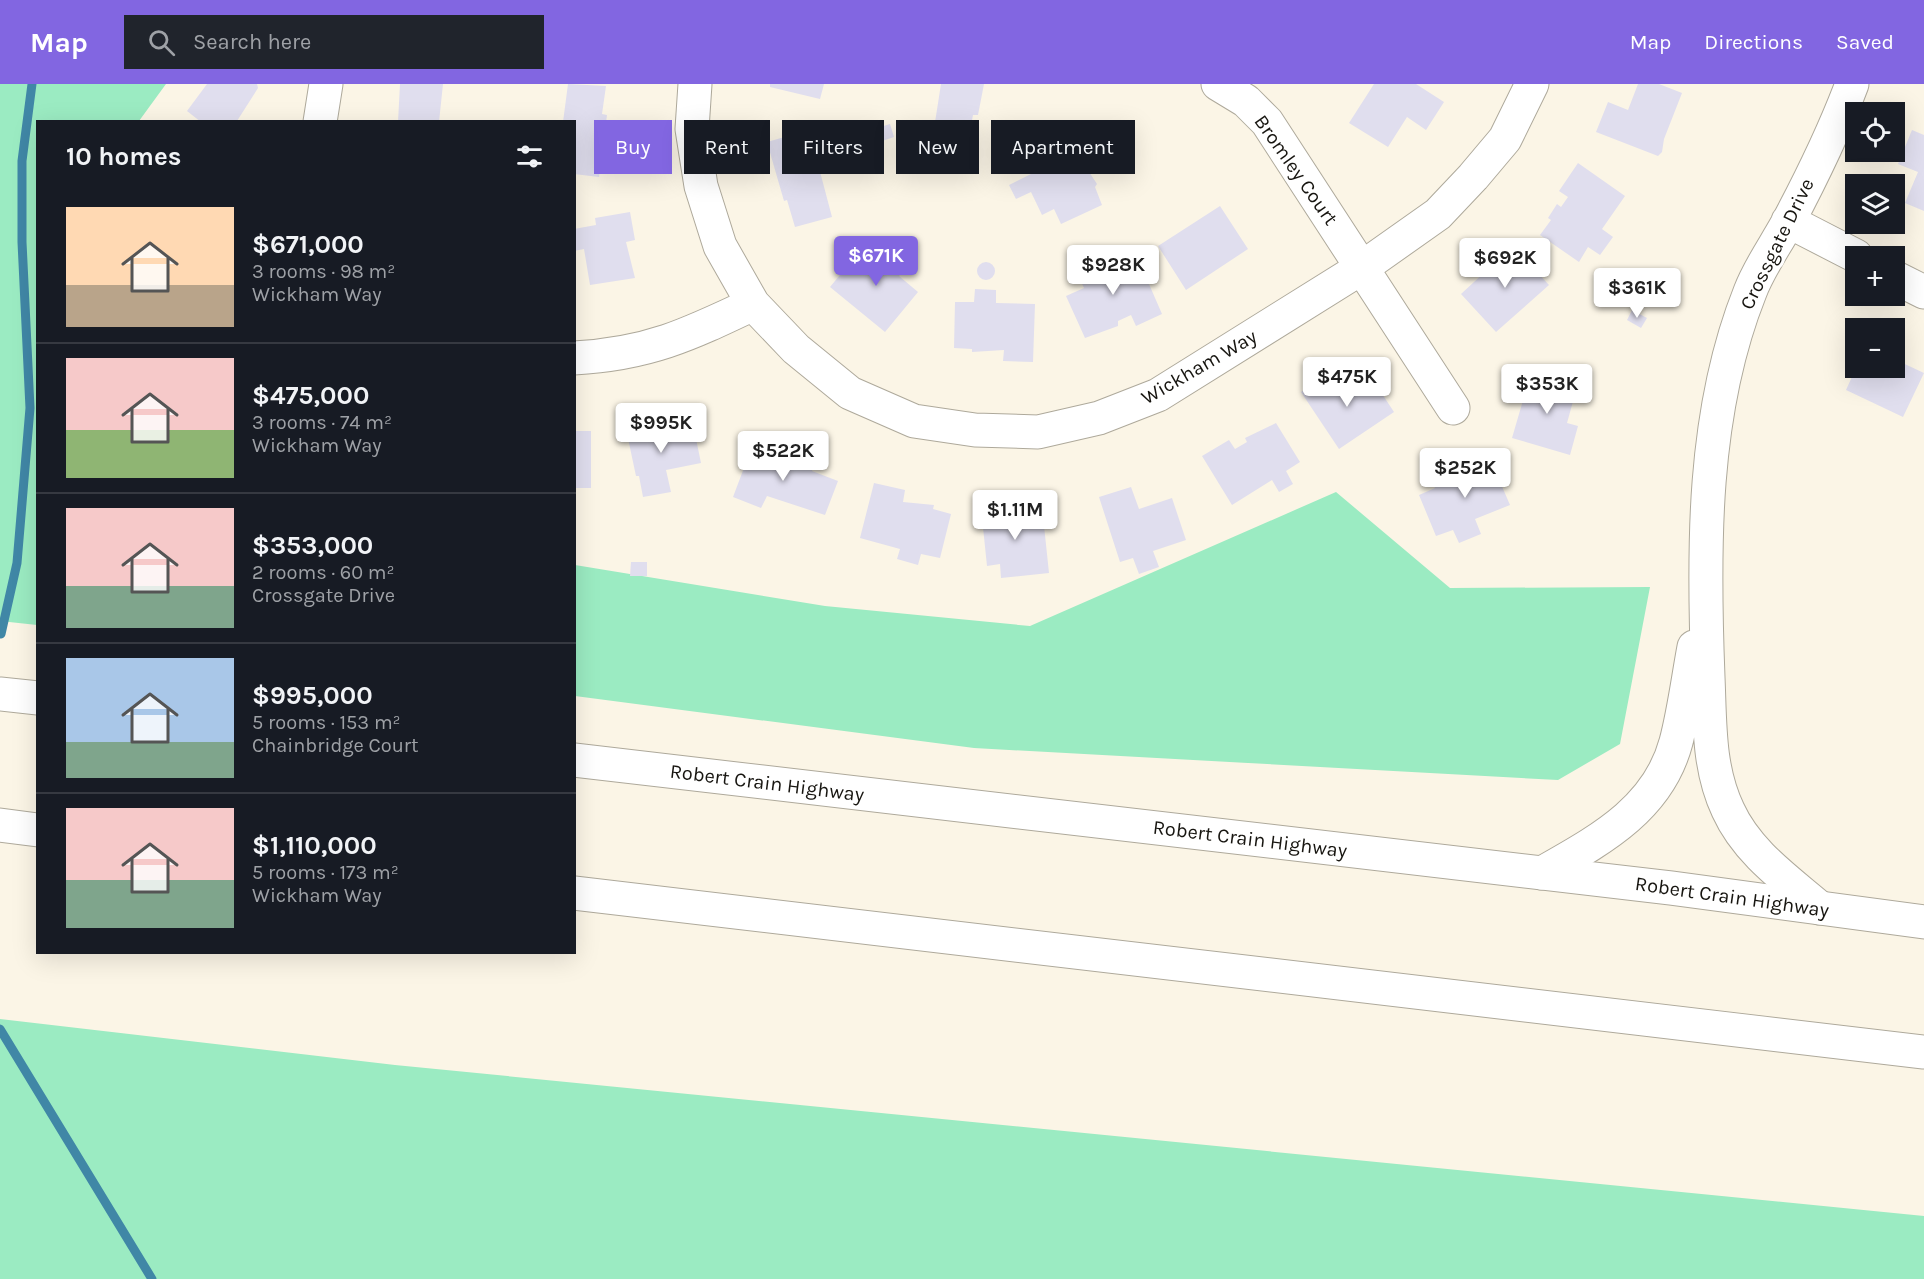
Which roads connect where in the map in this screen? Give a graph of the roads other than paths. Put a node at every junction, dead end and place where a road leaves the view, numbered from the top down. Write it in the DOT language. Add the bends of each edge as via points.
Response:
graph roads {
  1 [pos="326,84"];
  2 [pos="694,84"];
  3 [pos="1218,84"];
  4 [pos="1532,84"];
  5 [pos="1852,84"];
  6 [pos="320,120"];
  7 [pos="1788,221"];
  8 [pos="1845,250"];
  9 [pos="1362,267"];
  10 [pos="1905,282"];
  11 [pos="1924,292"];
  12 [pos="753,304"];
  13 [pos="576,358"];
  14 [pos="1453,408"];
  15 [pos="1704,590"];
  16 [pos="0,694"];
  17 [pos="36,698"];
  18 [pos="576,760"];
  19 [pos="0,825"];
  20 [pos="36,830"];
  21 [pos="1542,873"];
  22 [pos="576,893"];
  23 [pos="1820,908"];
  24 [pos="1924,922"];
  25 [pos="1924,1052"];
  1 -- 6 [label="main road"];
  2 -- 12 [label="main road, Wickham Way" via="692,129 701,186 720,246"];
  3 -- 9 [label="main road, Bromley Court" via="1246,101 1268,122"];
  4 -- 9 [label="main road, Wickham Way" via="1505,139 1473,177 1438,214"];
  5 -- 7 [label="main road, Crossgate Drive"];
  7 -- 8 [label="main road"];
  7 -- 15 [label="main road, Crossgate Drive" via="1751,289 1729,354 1713,446"];
  9 -- 12 [label="main road, Wickham Way" via="1158,395 1099,417 1038,432 975,430 914,421 850,393 796,349"];
  9 -- 14 [label="main road, Bromley Court"];
  10 -- 11 [label="main road"];
  12 -- 13 [label="main road" via="684,337 642,351"];
  15 -- 21 [label="main road, Crossgate Drive" via="1676,744 1658,784 1636,812 1605,837"];
  15 -- 23 [label="main road, Crossgate Drive" via="1715,777 1728,812 1755,853"];
  16 -- 17 [label="main road"];
  18 -- 21 [label="main road, Robert Crain Highway"];
  19 -- 20 [label="main road"];
  21 -- 23 [label="main road, Robert Crain Highway"];
  22 -- 25 [label="main road"];
  23 -- 24 [label="main road, Robert Crain Highway"];
}
